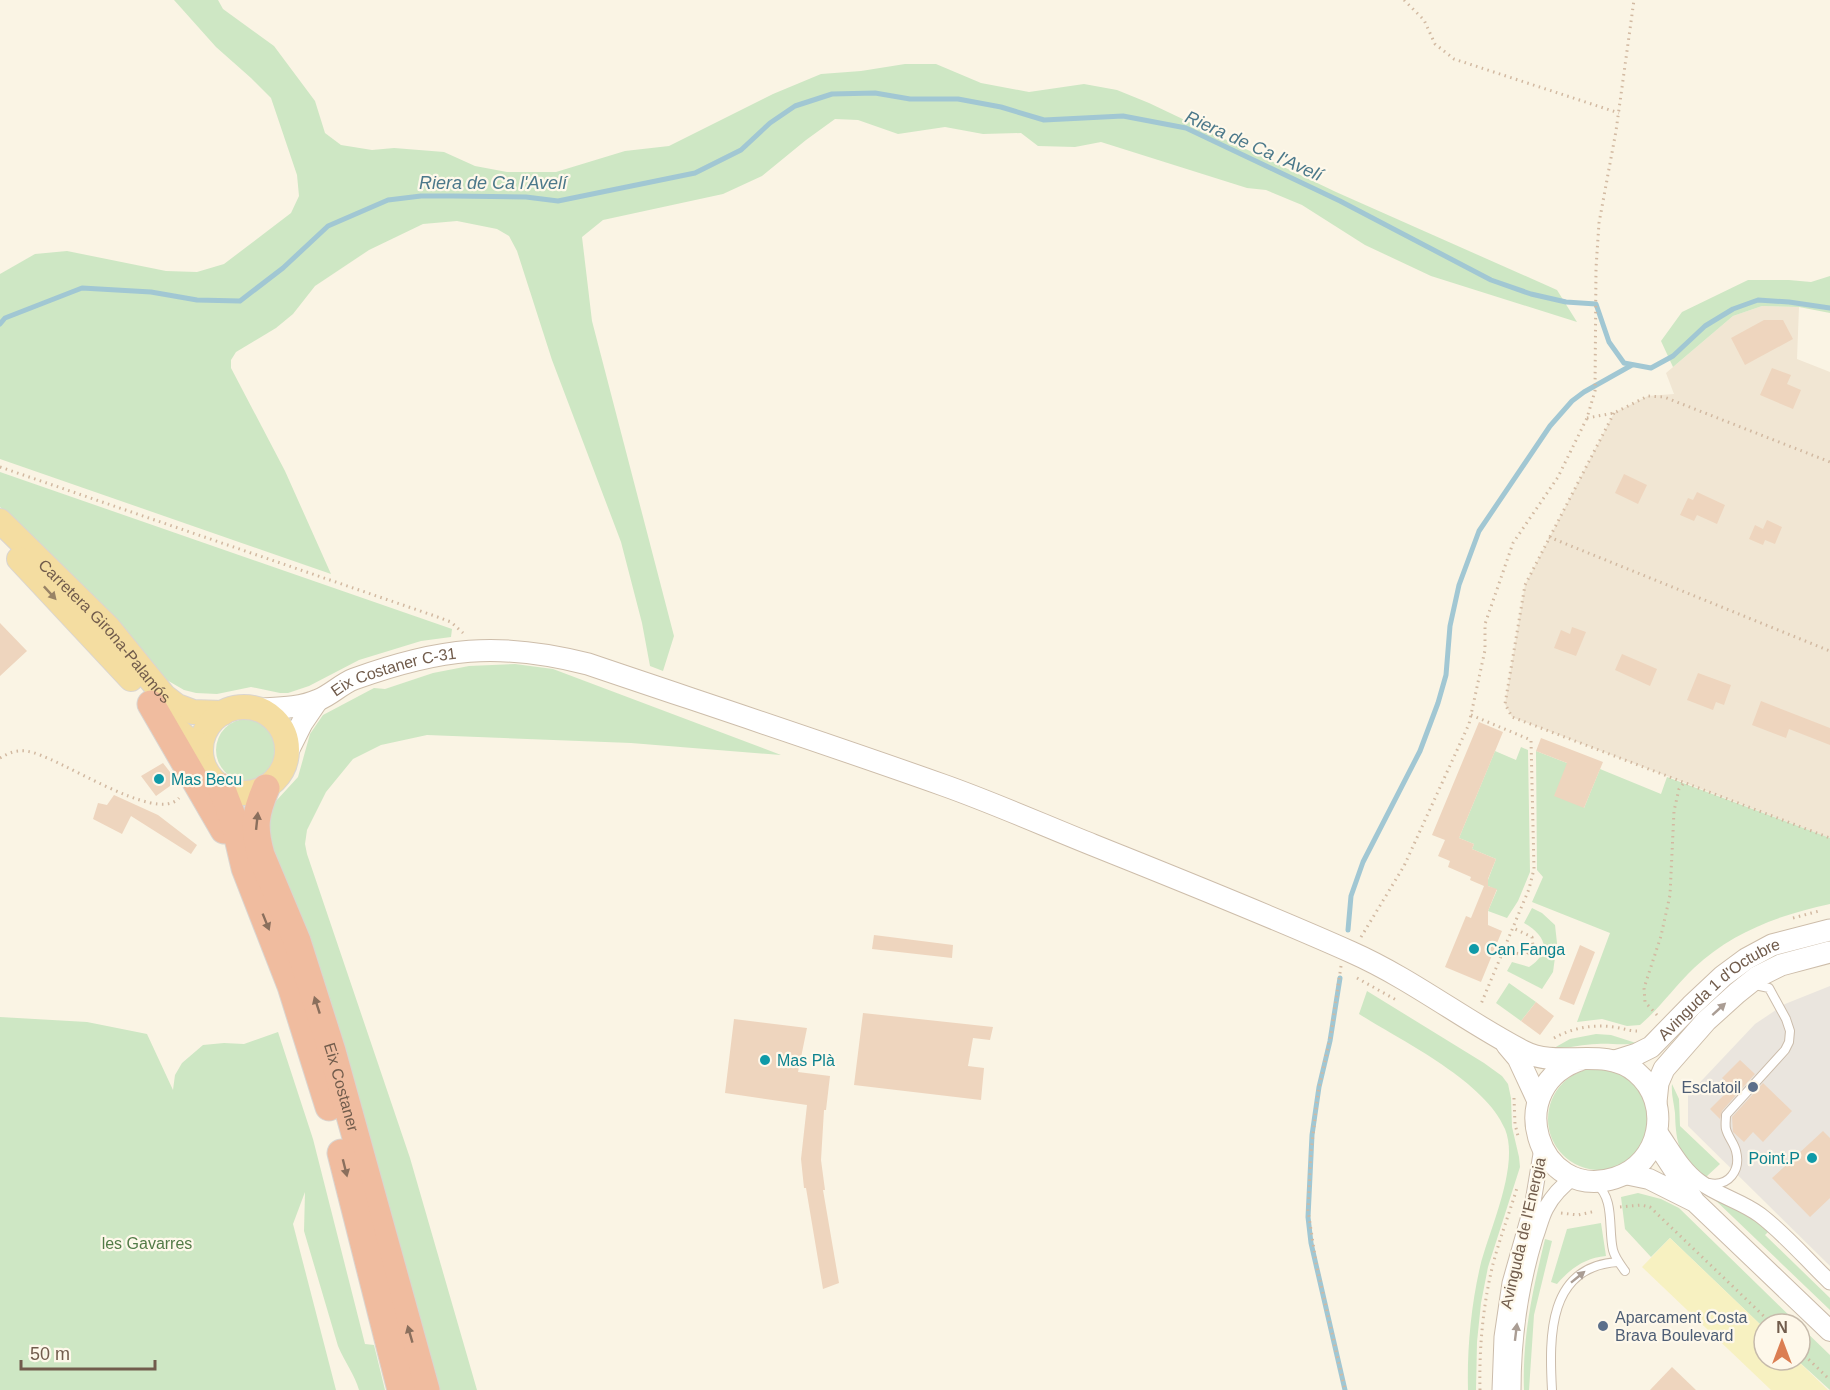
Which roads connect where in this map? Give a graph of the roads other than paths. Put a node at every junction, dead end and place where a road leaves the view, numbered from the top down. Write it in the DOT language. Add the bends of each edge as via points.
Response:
graph roads {
  1 [pos="0,521"];
  2 [pos="0,539"];
  3 [pos="317,701"];
  4 [pos="151,704"];
  5 [pos="259,709"];
  6 [pos="223,712"];
  7 [pos="201,746"];
  8 [pos="288,751"];
  9 [pos="221,787"];
  10 [pos="266,788"];
  11 [pos="245,868"];
  12 [pos="1830,930"];
  13 [pos="1830,952"];
  14 [pos="1747,985"];
  15 [pos="1502,1040"];
  16 [pos="1583,1059"];
  17 [pos="1615,1060"];
  18 [pos="1538,1101"];
  19 [pos="1656,1102"];
  20 [pos="1656,1135"];
  21 [pos="1542,1148"];
  22 [pos="1625,1174"];
  23 [pos="1583,1179"];
  24 [pos="1699,1181"];
  25 [pos="1695,1202"];
  26 [pos="1618,1262"];
  27 [pos="1624,1271"];
  28 [pos="1830,1282"];
  29 [pos="1830,1331"];
  30 [pos="401,1390"];
  31 [pos="426,1390"];
  32 [pos="1500,1390"];
  33 [pos="1514,1390"];
  34 [pos="1552,1390"];
  1 -- 6 [label="main road, Carretera Girona-Palamós" via="108,627 164,696 193,712"];
  2 -- 4 [label="main road, Carretera Girona-Palamós, one-way" via="119,664"];
  3 -- 5 [label="main road, Eix Costaner C-31"];
  3 -- 8 [label="main road, Eix Costaner C-31"];
  3 -- 15 [label="main road, Eix Costaner C-31" via="350,681 435,655 520,650 588,664 946,786 1292,925 1396,975"];
  4 -- 7 [label="main road, Carretera Girona-Palamós" via="185,737"];
  4 -- 11 [label="highway"];
  5 -- 6 [label="main road" via="234,708"];
  5 -- 8 [label="main road" via="280,726"];
  6 -- 7 [label="main road" via="212,721"];
  7 -- 9 [label="main road" via="205,769"];
  8 -- 10 [label="main road" via="282,772"];
  9 -- 10 [label="main road" via="236,793"];
  9 -- 11 [label="highway, Eix Costaner"];
  31 -- 10 [label="highway, Eix Costaner, one-way" via="332,1051 297,941 257,840 256,815"];
  11 -- 30 [label="highway, Eix Costaner, one-way" via="291,986 332,1118"];
  12 -- 17 [label="main road, Avinguda 1 d'Octubre" via="1772,945 1746,959 1707,991 1652,1047"];
  13 -- 14 [label="main road, Avinguda 1 d'Octubre" via="1781,965"];
  19 -- 14 [label="main road, Avinguda 1 d'Octubre, one-way" via="1658,1083 1665,1069 1706,1021"];
  14 -- 24 [label="lane" via="1761,985 1774,994 1790,1031 1789,1042 1726,1115 1726,1128 1738,1161 1732,1177 1714,1184"];
  15 -- 16 [label="main road, Eix Costaner C-31" via="1548,1060"];
  15 -- 18 [label="main road" via="1518,1058"];
  16 -- 17 [label="main road"];
  16 -- 18 [label="main road" via="1555,1074"];
  17 -- 19 [label="main road" via="1644,1079"];
  18 -- 21 [label="main road" via="1535,1125"];
  19 -- 20 [label="main road"];
  20 -- 22 [label="main road" via="1643,1160"];
  20 -- 24 [label="street"];
  20 -- 25 [label="street"];
  21 -- 23 [label="main road" via="1556,1166"];
  21 -- 32 [label="street, Avinguda de l'Energia" via="1533,1202 1509,1283"];
  22 -- 23 [label="main road" via="1613,1179"];
  22 -- 25 [label="street" via="1649,1179"];
  23 -- 26 [label="lane" via="1603,1190"];
  33 -- 23 [label="street, Avinguda de l'Energia, one-way" via="1515,1338 1529,1259 1546,1208 1561,1187"];
  24 -- 28 [label="street" via="1762,1216"];
  25 -- 29 [label="street"];
  26 -- 27 [label="lane"];
  34 -- 26 [label="lane, one-way" via="1553,1329 1561,1295 1583,1271"];
}
